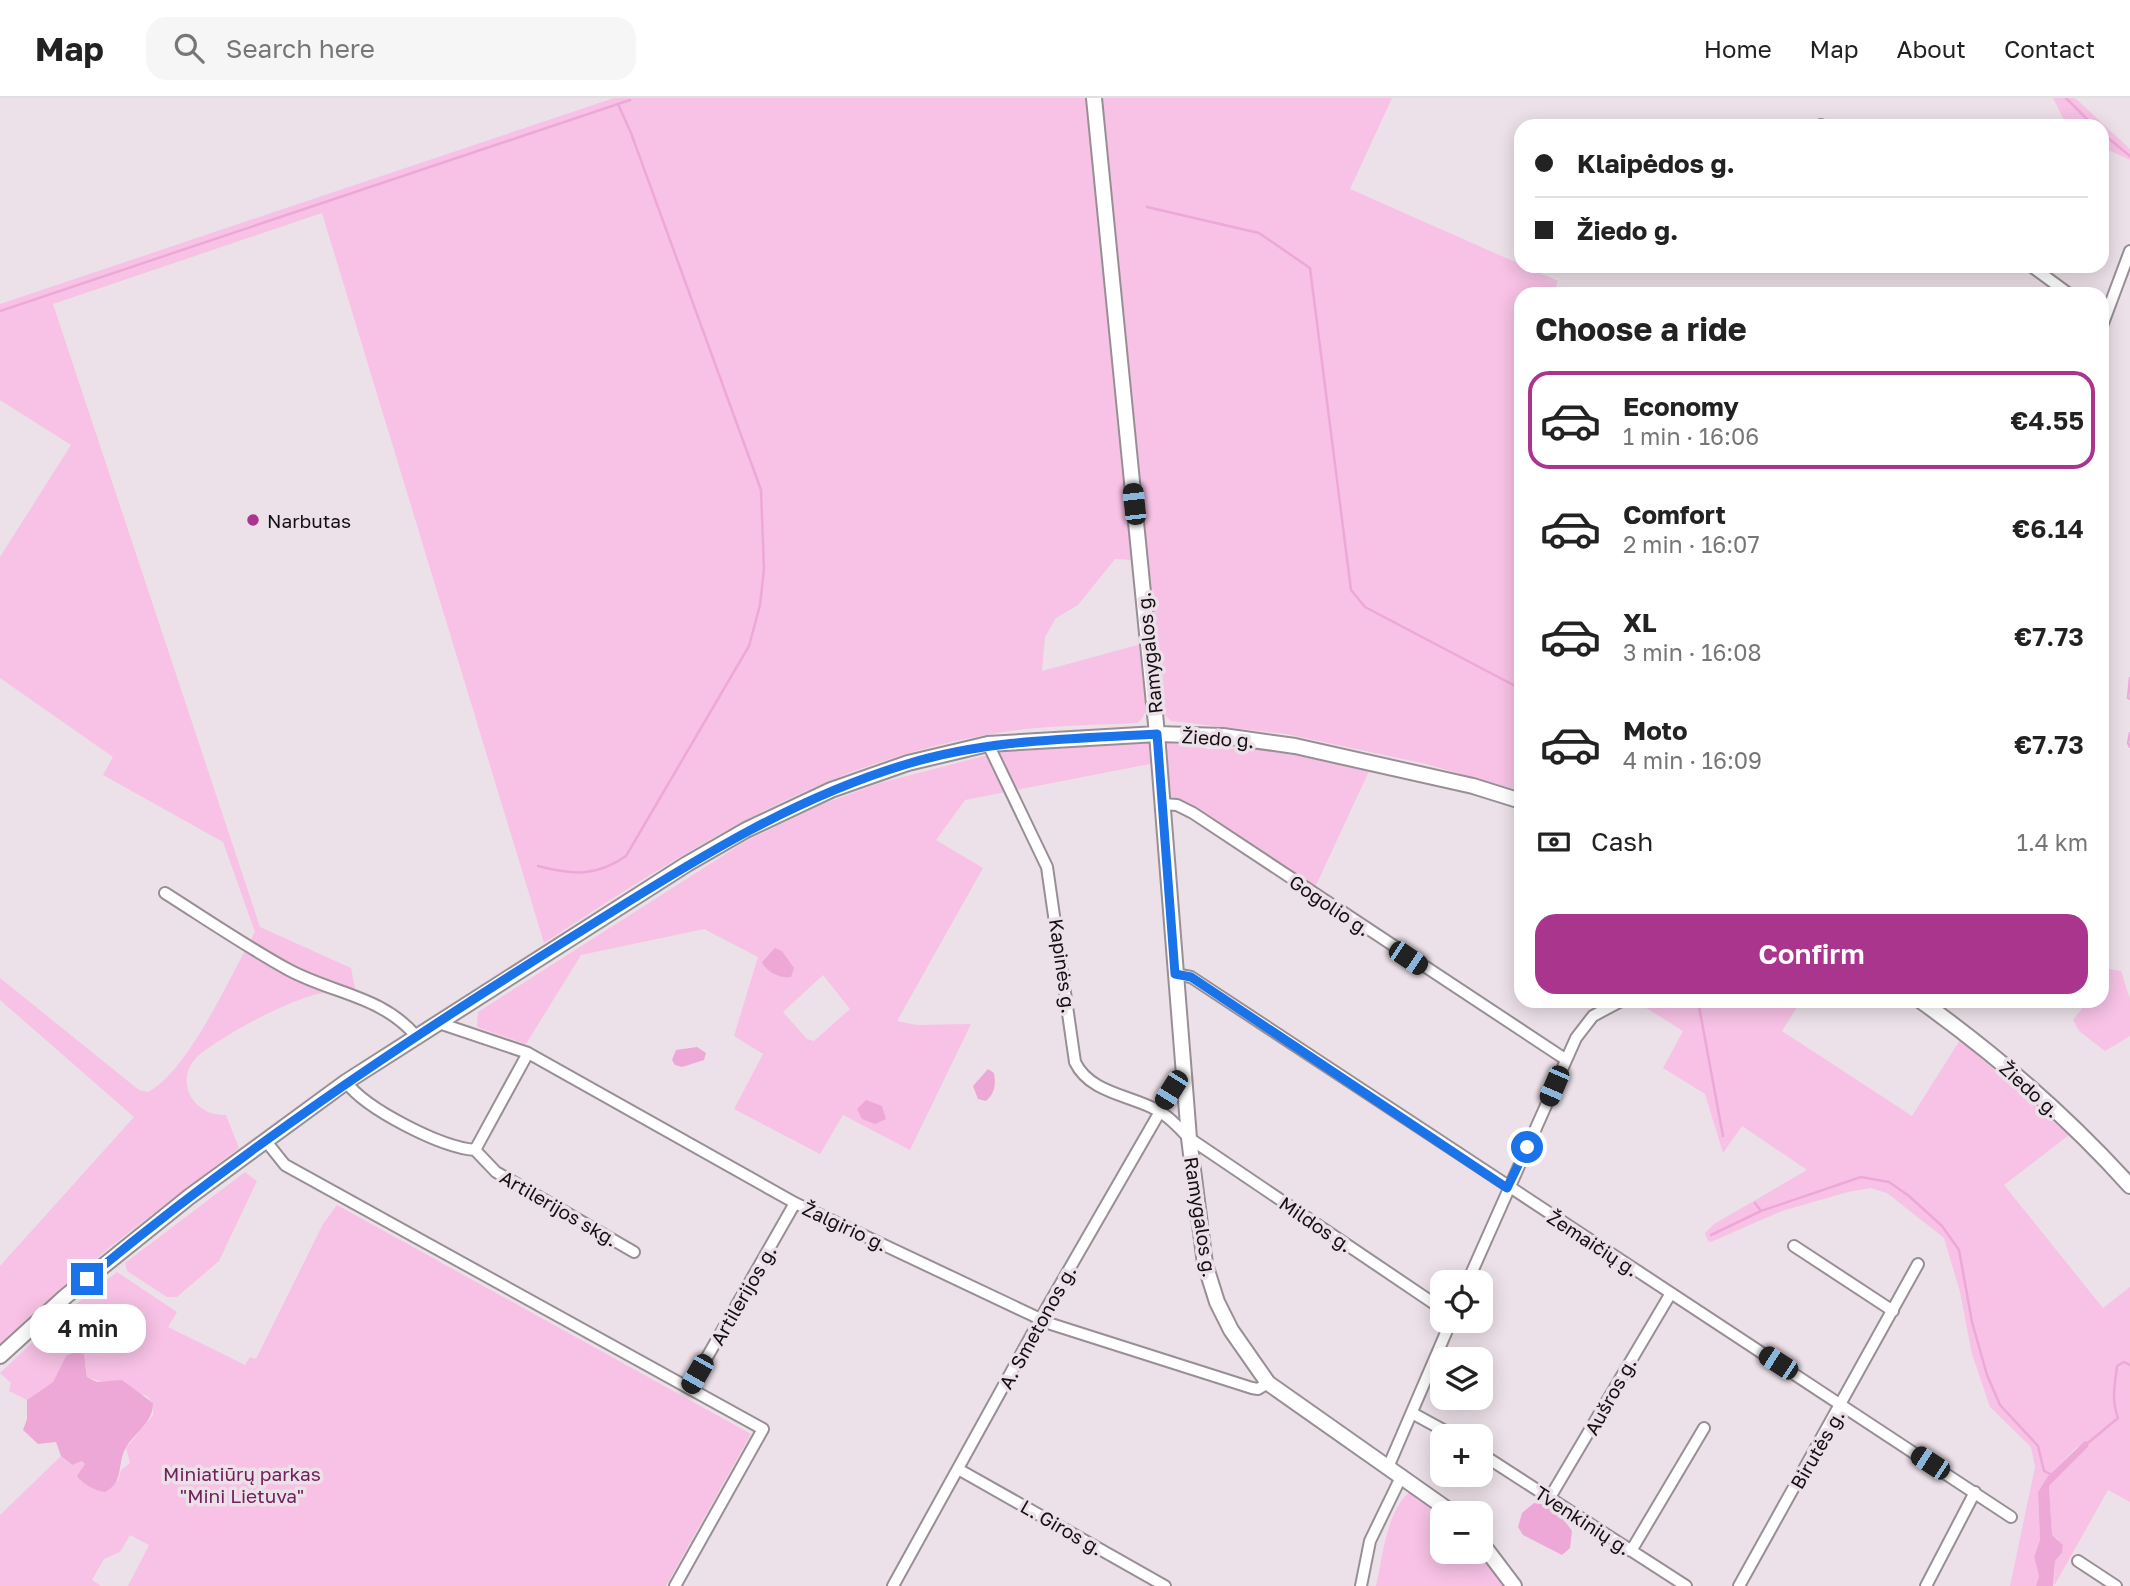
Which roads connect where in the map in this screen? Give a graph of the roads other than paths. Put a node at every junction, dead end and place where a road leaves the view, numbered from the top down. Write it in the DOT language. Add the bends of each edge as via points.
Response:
graph roads {
  1 [pos="1094,98"];
  2 [pos="2130,251"];
  3 [pos="2040,273"];
  4 [pos="2060,287"];
  5 [pos="2109,304"];
  6 [pos="1157,734"];
  7 [pos="988,744"];
  8 [pos="1514,799"];
  9 [pos="1162,804"];
  10 [pos="165,893"];
  11 [pos="1175,974"];
  12 [pos="1603,1008"];
  13 [pos="1930,1008"];
  14 [pos="439,1023"];
  15 [pos="416,1036"];
  16 [pos="528,1053"];
  17 [pos="1565,1059"];
  18 [pos="1184,1070"];
  19 [pos="346,1082"];
  20 [pos="1158,1111"];
  21 [pos="1189,1138"];
  22 [pos="265,1140"];
  23 [pos="475,1150"];
  24 [pos="2130,1186"];
  25 [pos="1507,1188"];
  26 [pos="795,1203"];
  27 [pos="1794,1246"];
  28 [pos="634,1252"];
  29 [pos="1919,1264"];
  30 [pos="1472,1270"];
  31 [pos="1671,1293"];
  32 [pos="1430,1302"];
  33 [pos="1894,1311"];
  34 [pos="1041,1318"];
  35 [pos="1446,1333"];
  36 [pos="0,1356"];
  37 [pos="1268,1383"];
  38 [pos="690,1387"];
  39 [pos="1842,1405"];
  40 [pos="1412,1413"];
  41 [pos="1432,1424"];
  42 [pos="1704,1428"];
  43 [pos="1493,1462"];
  44 [pos="1389,1465"];
  45 [pos="958,1469"];
  46 [pos="1402,1475"];
  47 [pos="1975,1492"];
  48 [pos="1549,1499"];
  49 [pos="1437,1501"];
  50 [pos="2011,1517"];
  51 [pos="1631,1551"];
  52 [pos="1493,1558"];
  53 [pos="2078,1561"];
  54 [pos="675,1586"];
  55 [pos="893,1586"];
  56 [pos="1165,1586"];
  57 [pos="1362,1586"];
  58 [pos="1514,1586"];
  59 [pos="1686,1586"];
  60 [pos="1739,1586"];
  61 [pos="1926,1586"];
  62 [pos="2116,1586"];
  1 -- 6 [label="street, Ramygalos g."];
  2 -- 5 [label="street"];
  3 -- 4 [label="street"];
  6 -- 7 [label="street, Žiedo g."];
  6 -- 8 [label="street, Žiedo g." via="1223,736 1295,746"];
  6 -- 9 [label="street, Ramygalos g."];
  7 -- 14 [label="street, Žiedo g." via="908,763 831,790 756,825"];
  7 -- 20 [label="street, Kapinės g." via="1047,867 1075,1062 1093,1084"];
  9 -- 11 [label="street, Ramygalos g."];
  9 -- 17 [label="street, Gogolio g." via="1193,813"];
  10 -- 15 [label="street" via="291,971 396,1014"];
  11 -- 18 [label="street, Ramygalos g."];
  11 -- 25 [label="street, Žemaičių g." via="1191,977"];
  12 -- 17 [label="street" via="1587,1021"];
  13 -- 24 [label="street, Žiedo g." via="2054,1110"];
  14 -- 15 [label="street, Žiedo g."];
  14 -- 16 [label="street, Žalgirio g."];
  15 -- 19 [label="street, Žiedo g."];
  16 -- 23 [label="street"];
  16 -- 26 [label="street, Žalgirio g."];
  17 -- 25 [label="street"];
  18 -- 20 [label="street, A. Smetonos g."];
  18 -- 21 [label="street, Ramygalos g."];
  19 -- 22 [label="street, Žiedo g."];
  19 -- 23 [label="street" via="356,1096 423,1133"];
  20 -- 21 [label="street, Kapinės g."];
  20 -- 34 [label="street, A. Smetonos g."];
  21 -- 32 [label="street, Mildos g."];
  21 -- 37 [label="street, Ramygalos g." via="1205,1264 1217,1302 1231,1331"];
  22 -- 36 [label="street, Žiedo g." via="108,1261"];
  22 -- 38 [label="street" via="285,1165 633,1360"];
  23 -- 28 [label="street, Artilerijos skg." via="496,1172"];
  25 -- 30 [label="street"];
  25 -- 31 [label="street, Žemaičių g."];
  26 -- 34 [label="street, Žalgirio g."];
  26 -- 38 [label="street, Artilerijos g."];
  27 -- 33 [label="street"];
  29 -- 33 [label="street, Birutės g."];
  31 -- 39 [label="street, Žemaičių g."];
  31 -- 48 [label="street, Aušros g."];
  33 -- 39 [label="street, Birutės g."];
  34 -- 37 [label="street, Žalgirio g." via="1252,1388"];
  34 -- 45 [label="street, A. Smetonos g."];
  35 -- 40 [label="street"];
  37 -- 44 [label="street, Ramygalos g."];
  38 -- 54 [label="street" via="763,1429"];
  39 -- 47 [label="street, Žemaičių g."];
  39 -- 60 [label="street, Birutės g."];
  40 -- 41 [label="street"];
  40 -- 44 [label="street"];
  42 -- 51 [label="street"];
  43 -- 48 [label="street, Tvenkinių g."];
  44 -- 46 [label="street, Ramygalos g."];
  45 -- 55 [label="street, A. Smetonos g."];
  45 -- 56 [label="street, L. Giros g."];
  46 -- 49 [label="street, Ramygalos g."];
  46 -- 57 [label="street" via="1370,1541"];
  47 -- 50 [label="street, Žemaičių g."];
  47 -- 61 [label="street"];
  48 -- 51 [label="street, Tvenkinių g."];
  51 -- 59 [label="street, Tvenkinių g."];
  52 -- 58 [label="street"];
  53 -- 62 [label="street"];
}
